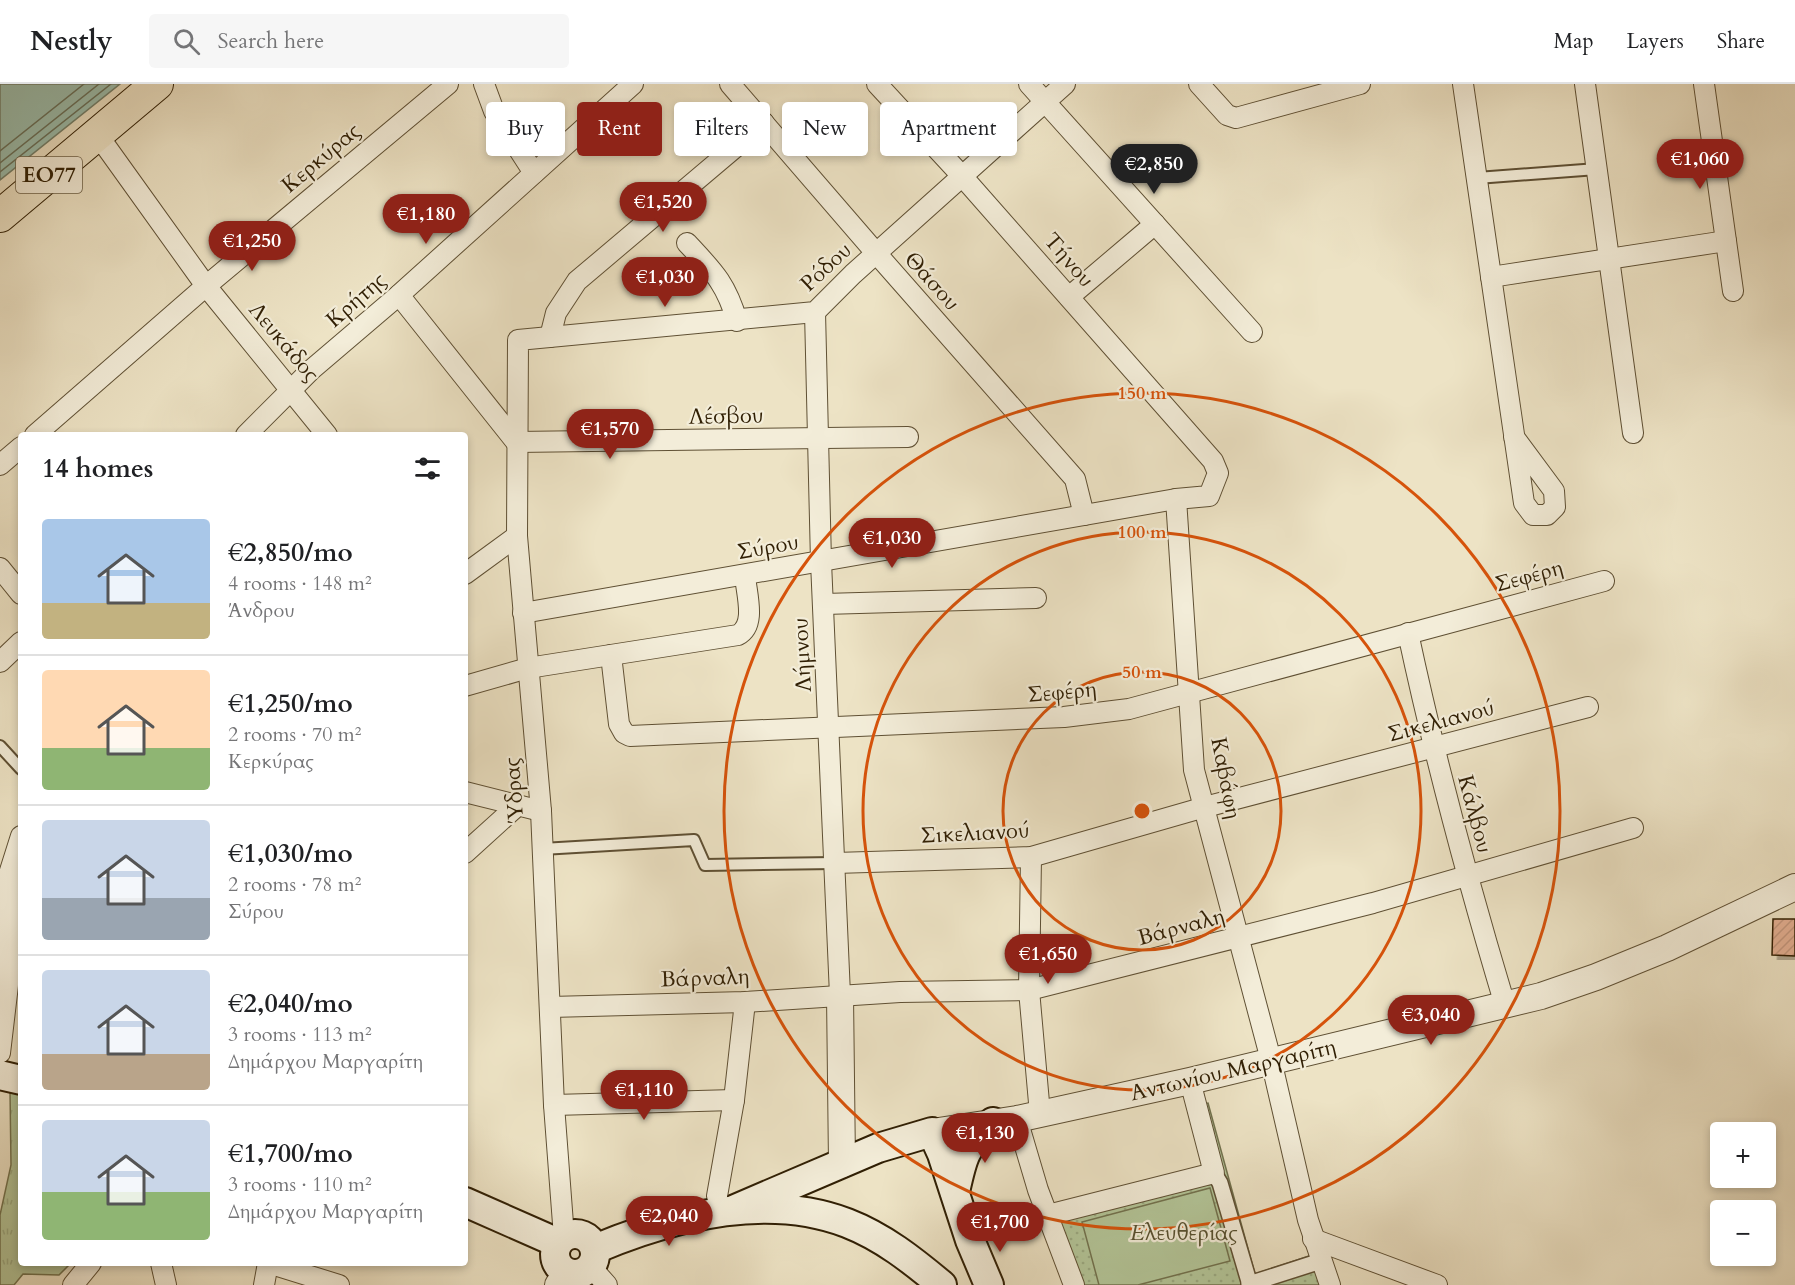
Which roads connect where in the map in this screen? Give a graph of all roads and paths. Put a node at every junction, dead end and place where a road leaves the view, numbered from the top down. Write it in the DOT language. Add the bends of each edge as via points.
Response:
graph roads {
  1 [pos="157,84"];
  2 [pos="448,84"];
  3 [pos="484,84"];
  4 [pos="633,84"];
  5 [pos="730,84"];
  6 [pos="877,84"];
  7 [pos="1029,84"];
  8 [pos="1065,84"];
  9 [pos="1200,84"];
  10 [pos="1360,84"];
  11 [pos="1463,84"];
  12 [pos="1585,84"];
  13 [pos="1704,84"];
  14 [pos="746,102"];
  15 [pos="1045,102"];
  16 [pos="770,130"];
  17 [pos="97,134"];
  18 [pos="725,156"];
  19 [pos="1597,170"];
  20 [pos="534,173"];
  21 [pos="962,176"];
  22 [pos="1477,178"];
  23 [pos="0,216"];
  24 [pos="1155,224"];
  25 [pos="1726,241"];
  26 [pos="687,243"];
  27 [pos="876,253"];
  28 [pos="1609,259"];
  29 [pos="1491,277"];
  30 [pos="206,286"];
  31 [pos="1732,291"];
  32 [pos="399,295"];
  33 [pos="1069,297"];
  34 [pos="815,312"];
  35 [pos="737,321"];
  36 [pos="1252,332"];
  37 [pos="550,337"];
  38 [pos="518,340"];
  39 [pos="293,390"];
  40 [pos="38,432"];
  41 [pos="249,432"];
  42 [pos="325,432"];
  43 [pos="1633,433"];
  44 [pos="908,437"];
  45 [pos="1514,437"];
  46 [pos="819,439"];
  47 [pos="516,442"];
  48 [pos="18,450"];
  49 [pos="0,465"];
  50 [pos="1218,473"];
  51 [pos="1544,478"];
  52 [pos="1521,488"];
  53 [pos="1176,499"];
  54 [pos="1084,515"];
  55 [pos="517,536"];
  56 [pos="822,562"];
  57 [pos="0,568"];
  58 [pos="468,572"];
  59 [pos="745,575"];
  60 [pos="1604,581"];
  61 [pos="18,590"];
  62 [pos="1036,598"];
  63 [pos="824,604"];
  64 [pos="524,613"];
  65 [pos="1408,633"];
  66 [pos="18,645"];
  67 [pos="611,655"];
  68 [pos="0,662"];
  69 [pos="528,668"];
  70 [pos="468,685"];
  71 [pos="1189,693"];
  72 [pos="1588,707"];
  73 [pos="830,726"];
  74 [pos="0,746"];
  75 [pos="1433,748"];
  76 [pos="18,766"];
  77 [pos="468,793"];
  78 [pos="518,805"];
  79 [pos="1205,807"];
  80 [pos="541,810"];
  81 [pos="1633,828"];
  82 [pos="18,846"];
  83 [pos="543,849"];
  84 [pos="468,850"];
  85 [pos="1031,857"];
  86 [pos="835,862"];
  87 [pos="10,874"];
  88 [pos="1466,876"];
  89 [pos="1795,887"];
  90 [pos="1238,936"];
  91 [pos="1029,990"];
  92 [pos="840,995"];
  93 [pos="745,1002"];
  94 [pos="1505,1005"];
  95 [pos="550,1008"];
  96 [pos="0,1053"];
  97 [pos="1271,1060"];
  98 [pos="0,1075"];
  99 [pos="18,1079"];
  100 [pos="1190,1081"];
  101 [pos="734,1100"];
  102 [pos="554,1105"];
  103 [pos="1017,1118"];
  104 [pos="932,1132"];
  105 [pos="842,1164"];
  106 [pos="1214,1173"];
  107 [pos="800,1183"];
  108 [pos="955,1192"];
  109 [pos="468,1203"];
  110 [pos="725,1203"];
  111 [pos="808,1212"];
  112 [pos="1048,1215"];
  113 [pos="1313,1239"];
  114 [pos="561,1240"];
  115 [pos="969,1240"];
  116 [pos="1321,1261"];
  117 [pos="89,1266"];
  118 [pos="162,1266"];
  119 [pos="267,1266"];
  120 [pos="278,1266"];
  121 [pos="583,1272"];
  122 [pos="932,1277"];
  123 [pos="73,1285"];
  124 [pos="166,1285"];
  125 [pos="264,1285"];
  126 [pos="339,1285"];
  127 [pos="989,1285"];
  128 [pos="1074,1285"];
  129 [pos="1249,1285"];
  130 [pos="1330,1285"];
  131 [pos="1437,1285"];
  1 -- 17 [label="main road, ΕΟ77"];
  2 -- 30 [label="street, Κερκύρας"];
  3 -- 20 [label="street" via="494,111"];
  4 -- 20 [label="street, Κρήτης"];
  5 -- 14 [label="street, Θάσου"];
  6 -- 21 [label="street, Τήνου"];
  7 -- 15 [label="street"];
  8 -- 15 [label="street, Ρόδου"];
  9 -- 10 [label="street" via="1227,115 1236,118"];
  11 -- 22 [label="street"];
  12 -- 19 [label="street"];
  13 -- 25 [label="street"];
  15 -- 21 [label="street, Ρόδου"];
  15 -- 24 [label="street"];
  16 -- 27 [label="street, Θάσου"];
  17 -- 23 [label="main road, ΕΟ77"];
  17 -- 30 [label="street, Λευκάδος"];
  18 -- 37 [label="street" via="577,281 556,313"];
  19 -- 22 [label="lane"];
  19 -- 28 [label="street"];
  20 -- 32 [label="street, Κρήτης"];
  21 -- 27 [label="street, Ρόδου"];
  21 -- 33 [label="street, Τήνου"];
  22 -- 29 [label="street"];
  24 -- 33 [label="street"];
  24 -- 36 [label="street"];
  25 -- 28 [label="street"];
  25 -- 31 [label="street"];
  26 -- 35 [label="street" via="719,277"];
  27 -- 34 [label="street, Ρόδου"];
  27 -- 54 [label="street, Θάσου" via="1076,479"];
  28 -- 29 [label="street"];
  28 -- 43 [label="street"];
  29 -- 45 [label="street"];
  30 -- 39 [label="street, Λευκάδος"];
  30 -- 40 [label="street, Κερκύρας"];
  32 -- 39 [label="street, Κρήτης"];
  32 -- 47 [label="street"];
  33 -- 50 [label="street, Τήνου" via="1213,461"];
  34 -- 35 [label="street, Ρόδου"];
  34 -- 46 [label="street, Λήμνου"];
  35 -- 37 [label="street, Ρόδου"];
  37 -- 38 [label="street, Ρόδου"];
  38 -- 47 [label="street, Ύδρας"];
  39 -- 41 [label="street, Κρήτης"];
  39 -- 42 [label="street, Λευκάδος"];
  44 -- 46 [label="street, Λέσβου"];
  45 -- 51 [label="street"];
  45 -- 52 [label="street"];
  46 -- 47 [label="street, Λέσβου"];
  46 -- 56 [label="street, Λήμνου"];
  47 -- 55 [label="street, Ύδρας"];
  48 -- 49 [label="street"];
  50 -- 53 [label="street, Σύρου" via="1209,496"];
  51 -- 52 [label="lane"];
  51 -- 52 [label="street" via="1557,499 1547,515 1529,512"];
  53 -- 54 [label="street, Σύρου"];
  53 -- 71 [label="street, Καβάφη"];
  54 -- 56 [label="street, Σύρου"];
  55 -- 58 [label="street"];
  55 -- 64 [label="street, Ύδρας"];
  56 -- 59 [label="street, Σύρου"];
  56 -- 63 [label="street, Λήμνου"];
  57 -- 61 [label="street"];
  59 -- 64 [label="street, Σύρου"];
  59 -- 67 [label="street" via="748,622 740,634"];
  60 -- 65 [label="street, Σεφέρη"];
  62 -- 63 [label="street"];
  63 -- 73 [label="street, Λήμνου"];
  64 -- 69 [label="street, Ύδρας"];
  65 -- 71 [label="street, Σεφέρη"];
  65 -- 75 [label="street, Κάλβου"];
  66 -- 68 [label="street"];
  67 -- 69 [label="street"];
  67 -- 73 [label="street, Σεφέρη" via="619,724 628,735"];
  69 -- 70 [label="street"];
  69 -- 80 [label="street, Ύδρας"];
  71 -- 73 [label="street, Σεφέρη" via="1119,711 1064,717"];
  71 -- 79 [label="street, Καβάφη" via="1194,770"];
  72 -- 75 [label="street, Σικελιανού"];
  73 -- 86 [label="street, Λήμνου"];
  74 -- 76 [label="lane"];
  75 -- 79 [label="street, Σικελιανού"];
  75 -- 88 [label="street, Κάλβου"];
  77 -- 78 [label="street"];
  78 -- 80 [label="street"];
  78 -- 84 [label="street"];
  79 -- 85 [label="street, Σικελιανού"];
  79 -- 90 [label="street, Καβάφη"];
  80 -- 83 [label="street, Ύδρας"];
  81 -- 88 [label="street, Βάρναλη"];
  82 -- 87 [label="street"];
  83 -- 86 [label="lane, Σικελιανού" via="694,840 705,865"];
  83 -- 95 [label="street, Ύδρας"];
  85 -- 86 [label="street, Σικελιανού"];
  85 -- 91 [label="street"];
  86 -- 92 [label="street, Λήμνου"];
  87 -- 96 [label="street" via="8,985"];
  88 -- 90 [label="street, Βάρναλη"];
  88 -- 94 [label="street, Κάλβου"];
  89 -- 94 [label="street, Αντωνίου Μαργαρίτη" via="1596,977"];
  90 -- 91 [label="street, Βάρναλη"];
  90 -- 97 [label="street, Καβάφη"];
  91 -- 92 [label="street, Βάρναλη"];
  91 -- 103 [label="street"];
  92 -- 93 [label="street, Βάρναλη"];
  92 -- 105 [label="street"];
  93 -- 95 [label="street, Βάρναλη"];
  93 -- 101 [label="street"];
  94 -- 97 [label="street, Αντωνίου Μαργαρίτη"];
  95 -- 102 [label="street, Ύδρας"];
  97 -- 100 [label="street, Αντωνίου Μαργαρίτη"];
  97 -- 113 [label="street, Καβάφη"];
  98 -- 99 [label="main road"];
  100 -- 103 [label="street, Αντωνίου Μαργαρίτη"];
  100 -- 106 [label="street"];
  101 -- 102 [label="street"];
  101 -- 110 [label="street"];
  102 -- 114 [label="street, Ύδρας"];
  103 -- 104 [label="street, Αντωνίου Μαργαρίτη"];
  103 -- 108 [label="main road" via="968,1146"];
  103 -- 112 [label="street"];
  104 -- 105 [label="main road, Αντωνίου Μαργαρίτη" via="878,1148"];
  104 -- 108 [label="main road"];
  105 -- 107 [label="main road, Αντωνίου Μαργαρίτη"];
  106 -- 112 [label="street"];
  106 -- 129 [label="street" via="1220,1183 1226,1223"];
  107 -- 110 [label="main road, Αντωνίου Μαργαρίτη"];
  107 -- 111 [label="main road" via="800,1201"];
  108 -- 115 [label="main road"];
  109 -- 114 [label="main road"];
  110 -- 111 [label="main road"];
  110 -- 121 [label="main road" via="641,1230"];
  111 -- 122 [label="main road" via="847,1223 879,1239"];
  112 -- 128 [label="street"];
  113 -- 116 [label="street, Καβάφη"];
  113 -- 131 [label="street"];
  114 -- 121 [label="main road" via="576,1234 592,1243"];
  115 -- 122 [label="main road" via="959,1268"];
  115 -- 127 [label="main road"];
  116 -- 129 [label="street"];
  116 -- 130 [label="street, Καβάφη"];
  117 -- 123 [label="street"];
  118 -- 124 [label="street"];
  119 -- 125 [label="street"];
  120 -- 126 [label="street"];
}
